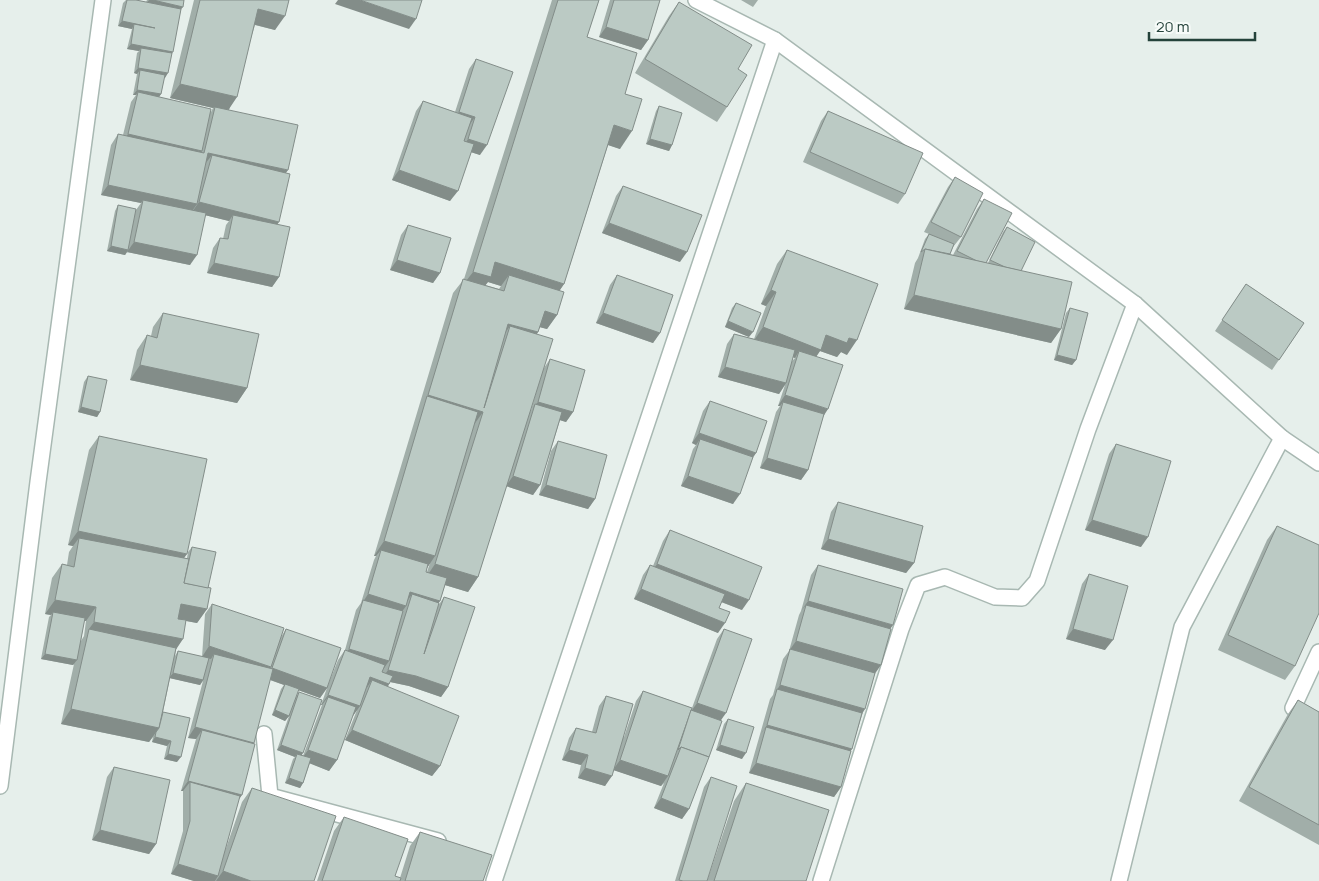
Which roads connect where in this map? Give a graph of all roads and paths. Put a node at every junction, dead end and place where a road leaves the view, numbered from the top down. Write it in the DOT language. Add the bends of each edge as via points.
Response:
graph roads {
  1 [pos="103,0"];
  2 [pos="696,0"];
  3 [pos="775,40"];
  4 [pos="1135,304"];
  5 [pos="1282,438"];
  6 [pos="1319,463"];
  7 [pos="1319,652"];
  8 [pos="1293,708"];
  9 [pos="264,734"];
  10 [pos="0,786"];
  11 [pos="453,844"];
  12 [pos="494,881"];
  13 [pos="821,881"];
  14 [pos="1119,881"];
  1 -- 10 [label="street"];
  2 -- 3 [label="street"];
  3 -- 4 [label="street"];
  3 -- 12 [label="street" via="497,856"];
  4 -- 5 [label="street"];
  4 -- 13 [label="street" via="1088,429 1037,581 1022,598 995,597 945,577 918,585 900,629"];
  5 -- 6 [label="street"];
  5 -- 14 [label="street" via="1182,627"];
  7 -- 8 [label="street"];
  9 -- 11 [label="street" via="270,796"];
}
